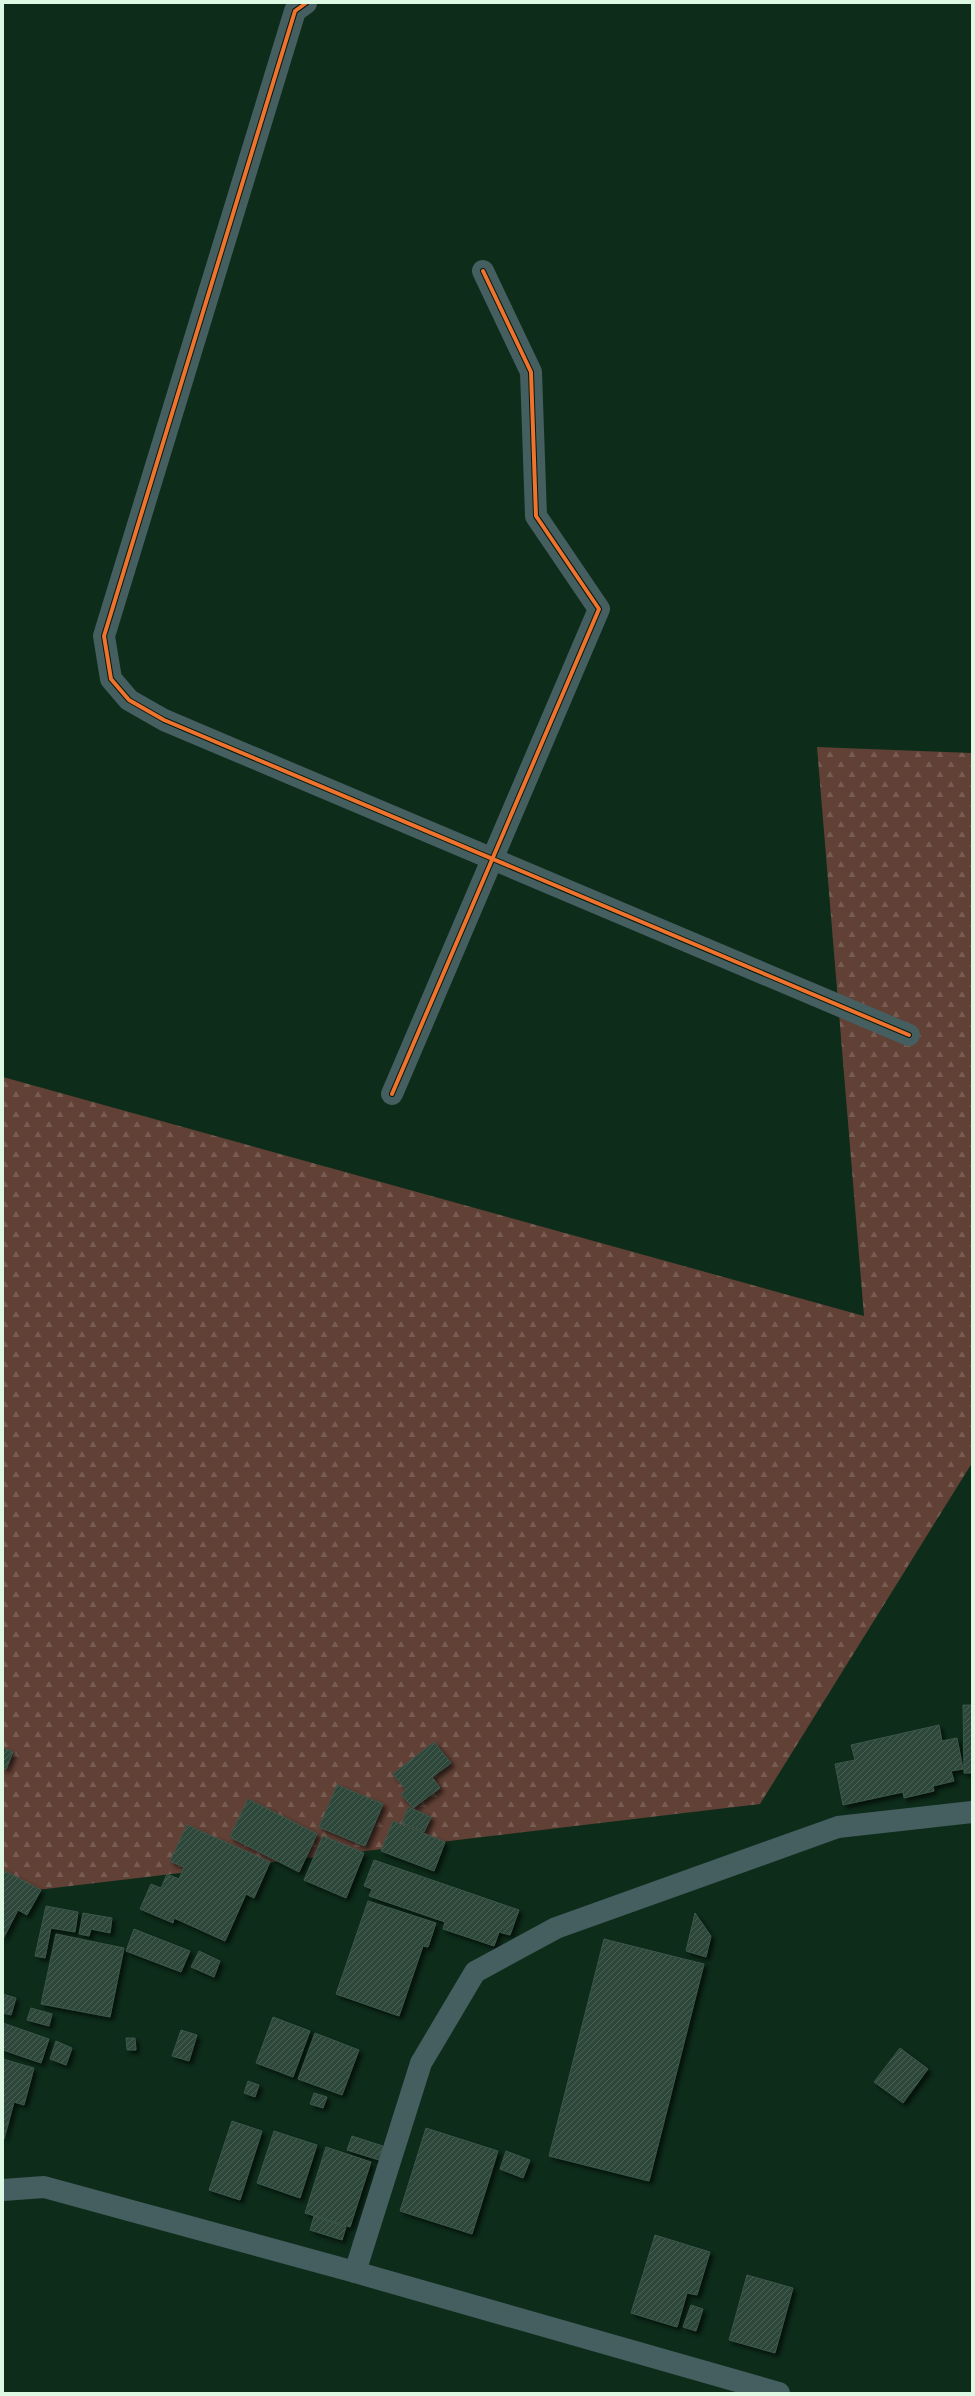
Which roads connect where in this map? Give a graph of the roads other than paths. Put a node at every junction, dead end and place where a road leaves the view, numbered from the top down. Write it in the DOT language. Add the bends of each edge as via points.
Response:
graph roads {
  1 [pos="306,3"];
  2 [pos="483,271"];
  3 [pos="492,859"];
  4 [pos="909,1035"];
  5 [pos="392,1094"];
  6 [pos="972,1812"];
  7 [pos="3,2190"];
  8 [pos="355,2272"];
  9 [pos="779,2393"];
  1 -- 3 [label="street" via="296,11 104,636 111,679 129,700 164,720"];
  2 -- 3 [label="street" via="531,372 536,516 599,609"];
  3 -- 4 [label="street"];
  3 -- 5 [label="street"];
  6 -- 8 [label="street" via="838,1827 556,1928 475,1972 422,2063"];
  7 -- 8 [label="street" via="44,2187"];
  8 -- 9 [label="street"];
}
